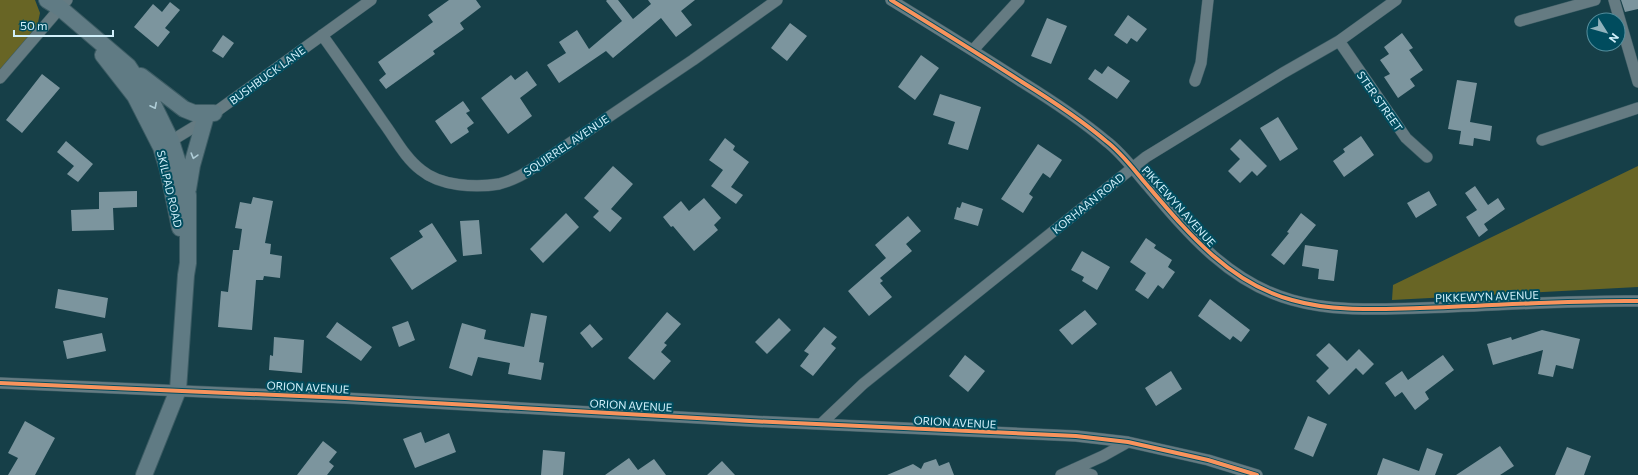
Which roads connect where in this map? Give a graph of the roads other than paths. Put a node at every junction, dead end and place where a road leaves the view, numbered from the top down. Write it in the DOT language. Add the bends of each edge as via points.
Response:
graph roads {
  1 [pos="371,0"];
  2 [pos="777,0"];
  3 [pos="891,0"];
  4 [pos="1019,0"];
  5 [pos="1208,0"];
  6 [pos="1396,0"];
  7 [pos="1595,0"];
  8 [pos="1614,0"];
  9 [pos="55,4"];
  10 [pos="1520,21"];
  11 [pos="322,35"];
  12 [pos="1339,41"];
  13 [pos="972,50"];
  14 [pos="128,66"];
  15 [pos="0,78"];
  16 [pos="1195,80"];
  17 [pos="1638,82"];
  18 [pos="1638,108"];
  19 [pos="210,116"];
  20 [pos="1542,140"];
  21 [pos="166,144"];
  22 [pos="1427,157"];
  23 [pos="1132,168"];
  24 [pos="188,195"];
  25 [pos="186,275"];
  26 [pos="1638,301"];
  27 [pos="0,383"];
  28 [pos="178,390"];
  29 [pos="822,423"];
  30 [pos="1128,442"];
  31 [pos="1074,469"];
  32 [pos="144,475"];
  33 [pos="1061,475"];
  34 [pos="1092,475"];
  35 [pos="1257,475"];
  1 -- 11 [label="street, BUSHBUCK LANE"];
  2 -- 11 [label="street, SQUIRREL AVENUE" via="530,170 500,183 481,186 446,183 420,170 400,146"];
  3 -- 13 [label="street, PIKKEWYN AVENUE"];
  4 -- 13 [label="street"];
  5 -- 16 [label="street" via="1201,63"];
  6 -- 12 [label="street, KORHAAN ROAD"];
  7 -- 10 [label="street"];
  8 -- 17 [label="street"];
  9 -- 14 [label="street, SKILPAD ROAD"];
  9 -- 15 [label="street"];
  9 -- 21 [label="street, SKILPAD ROAD" via="123,79"];
  11 -- 19 [label="street, BUSHBUCK LANE"];
  12 -- 22 [label="street, STER STREET" via="1406,138"];
  12 -- 23 [label="street, KORHAAN ROAD" via="1176,137"];
  13 -- 23 [label="street, PIKKEWYN AVENUE" via="1099,135"];
  14 -- 19 [label="street" via="184,109"];
  14 -- 21 [label="street, SKILPAD ROAD, one-way" via="152,102"];
  18 -- 20 [label="street"];
  19 -- 21 [label="street, BUSHBUCK LANE"];
  19 -- 24 [label="street, one-way" via="192,165"];
  21 -- 24 [label="street, SKILPAD ROAD"];
  21 -- 25 [label="street, SKILPAD ROAD" via="168,170 180,224 182,264"];
  23 -- 26 [label="street, PIKKEWYN AVENUE" via="1184,228 1221,264 1257,286 1292,301 1335,308 1372,310 1595,300"];
  23 -- 29 [label="street, KORHAAN ROAD" via="863,384"];
  24 -- 25 [label="street, SKILPAD ROAD"];
  25 -- 28 [label="street, SKILPAD ROAD"];
  27 -- 28 [label="street, ORION AVENUE"];
  28 -- 29 [label="street, ORION AVENUE"];
  28 -- 32 [label="street, SKILPAD ROAD"];
  29 -- 30 [label="street, ORION AVENUE" via="1076,436"];
  30 -- 31 [label="street"];
  30 -- 35 [label="street, ORION AVENUE" via="1208,460"];
  31 -- 33 [label="street"];
  31 -- 34 [label="street"];
}
